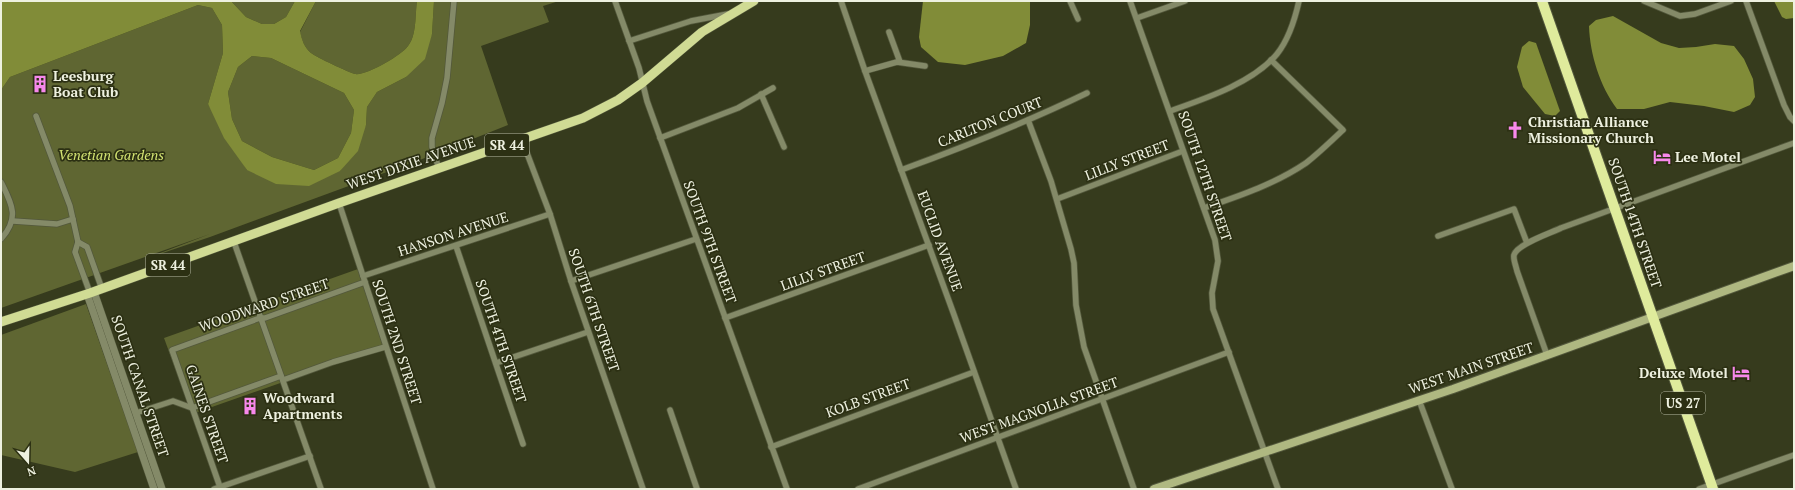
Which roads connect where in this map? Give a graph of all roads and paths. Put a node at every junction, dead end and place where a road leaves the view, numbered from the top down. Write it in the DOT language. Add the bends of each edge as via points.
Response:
graph roads {
  1 [pos="454,1"];
  2 [pos="615,1"];
  3 [pos="754,1"];
  4 [pos="841,1"];
  5 [pos="1070,1"];
  6 [pos="1130,1"];
  7 [pos="1185,1"];
  8 [pos="1299,1"];
  9 [pos="1543,1"];
  10 [pos="1644,1"];
  11 [pos="1731,1"];
  12 [pos="1746,1"];
  13 [pos="732,13"];
  14 [pos="1137,18"];
  15 [pos="1078,19"];
  16 [pos="889,32"];
  17 [pos="630,41"];
  18 [pos="1271,60"];
  19 [pos="900,62"];
  20 [pos="925,66"];
  21 [pos="864,71"];
  22 [pos="642,84"];
  23 [pos="773,88"];
  24 [pos="1087,93"];
  25 [pos="761,94"];
  26 [pos="1170,111"];
  27 [pos="36,116"];
  28 [pos="1028,120"];
  29 [pos="1794,121"];
  30 [pos="660,138"];
  31 [pos="522,140"];
  32 [pos="1794,143"];
  33 [pos="784,147"];
  34 [pos="1183,151"];
  35 [pos="439,169"];
  36 [pos="901,170"];
  37 [pos="1,182"];
  38 [pos="1057,199"];
  39 [pos="339,203"];
  40 [pos="1204,208"];
  41 [pos="1615,208"];
  42 [pos="550,214"];
  43 [pos="73,219"];
  44 [pos="13,221"];
  45 [pos="1438,236"];
  46 [pos="1,239"];
  47 [pos="696,239"];
  48 [pos="78,242"];
  49 [pos="234,242"];
  50 [pos="1527,243"];
  51 [pos="929,245"];
  52 [pos="456,246"];
  53 [pos="1794,266"];
  54 [pos="363,276"];
  55 [pos="571,281"];
  56 [pos="365,282"];
  57 [pos="93,292"];
  58 [pos="260,318"];
  59 [pos="725,318"];
  60 [pos="1653,318"];
  61 [pos="1,322"];
  62 [pos="588,332"];
  63 [pos="385,347"];
  64 [pos="172,350"];
  65 [pos="1229,352"];
  66 [pos="1547,355"];
  67 [pos="496,363"];
  68 [pos="974,372"];
  69 [pos="282,378"];
  70 [pos="1102,400"];
  71 [pos="1419,400"];
  72 [pos="192,408"];
  73 [pos="670,410"];
  74 [pos="136,413"];
  75 [pos="998,438"];
  76 [pos="523,444"];
  77 [pos="771,447"];
  78 [pos="1265,452"];
  79 [pos="1794,455"];
  80 [pos="310,456"];
  81 [pos="220,487"];
  82 [pos="1712,487"];
  83 [pos="154,489"];
  84 [pos="162,489"];
  85 [pos="214,489"];
  86 [pos="321,489"];
  87 [pos="433,489"];
  88 [pos="643,489"];
  89 [pos="697,489"];
  90 [pos="786,489"];
  91 [pos="858,489"];
  92 [pos="1016,489"];
  93 [pos="1134,489"];
  94 [pos="1154,489"];
  95 [pos="1278,489"];
  96 [pos="1452,489"];
  97 [pos="1699,489"];
  1 -- 35 [label="street" via="447,78 432,138"];
  2 -- 17 [label="street, SOUTH 9TH STREET"];
  3 -- 13 [label="main road, WEST DIXIE AVENUE / SR 44"];
  4 -- 21 [label="street, EUCLID AVENUE"];
  5 -- 15 [label="street"];
  6 -- 14 [label="street, SOUTH 12TH STREET"];
  7 -- 14 [label="street"];
  8 -- 18 [label="street" via="1285,41"];
  9 -- 41 [label="highway, SOUTH 14TH STREET / US 27"];
  10 -- 11 [label="street" via="1680,16 1695,14"];
  12 -- 29 [label="street" via="1784,105"];
  13 -- 17 [label="street" via="692,21"];
  13 -- 22 [label="main road, WEST DIXIE AVENUE / SR 44" via="690,42"];
  14 -- 26 [label="street, SOUTH 12TH STREET"];
  16 -- 19 [label="street"];
  17 -- 22 [label="street, SOUTH 9TH STREET"];
  18 -- 26 [label="street" via="1219,93"];
  18 -- 40 [label="street" via="1344,130 1318,153 1267,185"];
  19 -- 20 [label="street"];
  19 -- 21 [label="street"];
  21 -- 36 [label="street, EUCLID AVENUE"];
  22 -- 30 [label="street, SOUTH 9TH STREET"];
  22 -- 31 [label="main road, WEST DIXIE AVENUE / SR 44" via="590,115"];
  23 -- 25 [label="street"];
  24 -- 28 [label="street, CARLTON COURT"];
  25 -- 30 [label="street" via="738,108"];
  25 -- 33 [label="street"];
  26 -- 34 [label="street, SOUTH 12TH STREET"];
  27 -- 43 [label="street"];
  28 -- 36 [label="street, CARLTON COURT"];
  28 -- 38 [label="street"];
  30 -- 47 [label="street, SOUTH 9TH STREET"];
  31 -- 35 [label="main road, WEST DIXIE AVENUE / SR 44"];
  31 -- 42 [label="street, SOUTH 6TH STREET"];
  32 -- 41 [label="street"];
  34 -- 38 [label="street, LILLY STREET"];
  34 -- 40 [label="street, SOUTH 12TH STREET"];
  35 -- 39 [label="main road, WEST DIXIE AVENUE / SR 44"];
  36 -- 51 [label="street, EUCLID AVENUE"];
  37 -- 44 [label="street" via="10,201"];
  38 -- 70 [label="street" via="1074,263 1076,305 1082,340"];
  39 -- 49 [label="main road, WEST DIXIE AVENUE / SR 44"];
  39 -- 54 [label="street, SOUTH 2ND STREET"];
  40 -- 65 [label="street, SOUTH 12TH STREET" via="1217,251 1213,305"];
  41 -- 50 [label="street"];
  41 -- 60 [label="highway, SOUTH 14TH STREET / US 27"];
  42 -- 52 [label="street, HANSON AVENUE"];
  42 -- 55 [label="street, SOUTH 6TH STREET"];
  43 -- 44 [label="street" via="57,224"];
  43 -- 48 [label="street"];
  44 -- 46 [label="street"];
  45 -- 50 [label="street" via="1514,210"];
  47 -- 55 [label="street"];
  47 -- 59 [label="street, SOUTH 9TH STREET"];
  48 -- 57 [label="street" via="75,252"];
  48 -- 57 [label="street" via="87,247"];
  49 -- 57 [label="main road, SR 44"];
  49 -- 58 [label="street"];
  50 -- 66 [label="street" via="1515,254 1517,271"];
  51 -- 59 [label="street, LILLY STREET"];
  51 -- 68 [label="street, EUCLID AVENUE"];
  52 -- 54 [label="street, HANSON AVENUE"];
  52 -- 67 [label="street, SOUTH 4TH STREET"];
  53 -- 60 [label="main road, WEST MAIN STREET"];
  54 -- 56 [label="street, SOUTH 2ND STREET"];
  55 -- 62 [label="street, SOUTH 6TH STREET"];
  56 -- 58 [label="street, WOODWARD STREET"];
  56 -- 63 [label="street, SOUTH 2ND STREET"];
  57 -- 61 [label="main road, SR 44"];
  57 -- 74 [label="street, SOUTH CANAL STREET"];
  57 -- 83 [label="street"];
  58 -- 64 [label="street, WOODWARD STREET"];
  58 -- 69 [label="street"];
  59 -- 77 [label="street, SOUTH 9TH STREET"];
  60 -- 66 [label="main road, WEST MAIN STREET"];
  60 -- 82 [label="highway, US 27"];
  62 -- 67 [label="street"];
  62 -- 88 [label="street, SOUTH 6TH STREET"];
  63 -- 69 [label="street"];
  63 -- 87 [label="street, SOUTH 2ND STREET"];
  64 -- 72 [label="street, GAINES STREET"];
  65 -- 70 [label="street, WEST MAGNOLIA STREET"];
  65 -- 78 [label="street, SOUTH 12TH STREET"];
  66 -- 71 [label="main road, WEST MAIN STREET"];
  67 -- 76 [label="street, SOUTH 4TH STREET"];
  68 -- 75 [label="street, EUCLID AVENUE"];
  68 -- 77 [label="street, KOLB STREET"];
  69 -- 72 [label="street"];
  69 -- 80 [label="street"];
  70 -- 75 [label="street, WEST MAGNOLIA STREET"];
  70 -- 93 [label="street"];
  71 -- 78 [label="main road, WEST MAIN STREET"];
  71 -- 96 [label="street"];
  72 -- 74 [label="street" via="173,401"];
  72 -- 81 [label="street, GAINES STREET"];
  73 -- 89 [label="street"];
  74 -- 84 [label="street, SOUTH CANAL STREET"];
  75 -- 91 [label="street, WEST MAGNOLIA STREET"];
  75 -- 92 [label="street, EUCLID AVENUE"];
  77 -- 90 [label="street, SOUTH 9TH STREET"];
  78 -- 94 [label="main road, WEST MAIN STREET"];
  78 -- 95 [label="street, SOUTH 12TH STREET"];
  79 -- 82 [label="street"];
  80 -- 81 [label="street"];
  80 -- 86 [label="street"];
  81 -- 85 [label="street"];
  82 -- 97 [label="street"];
}
